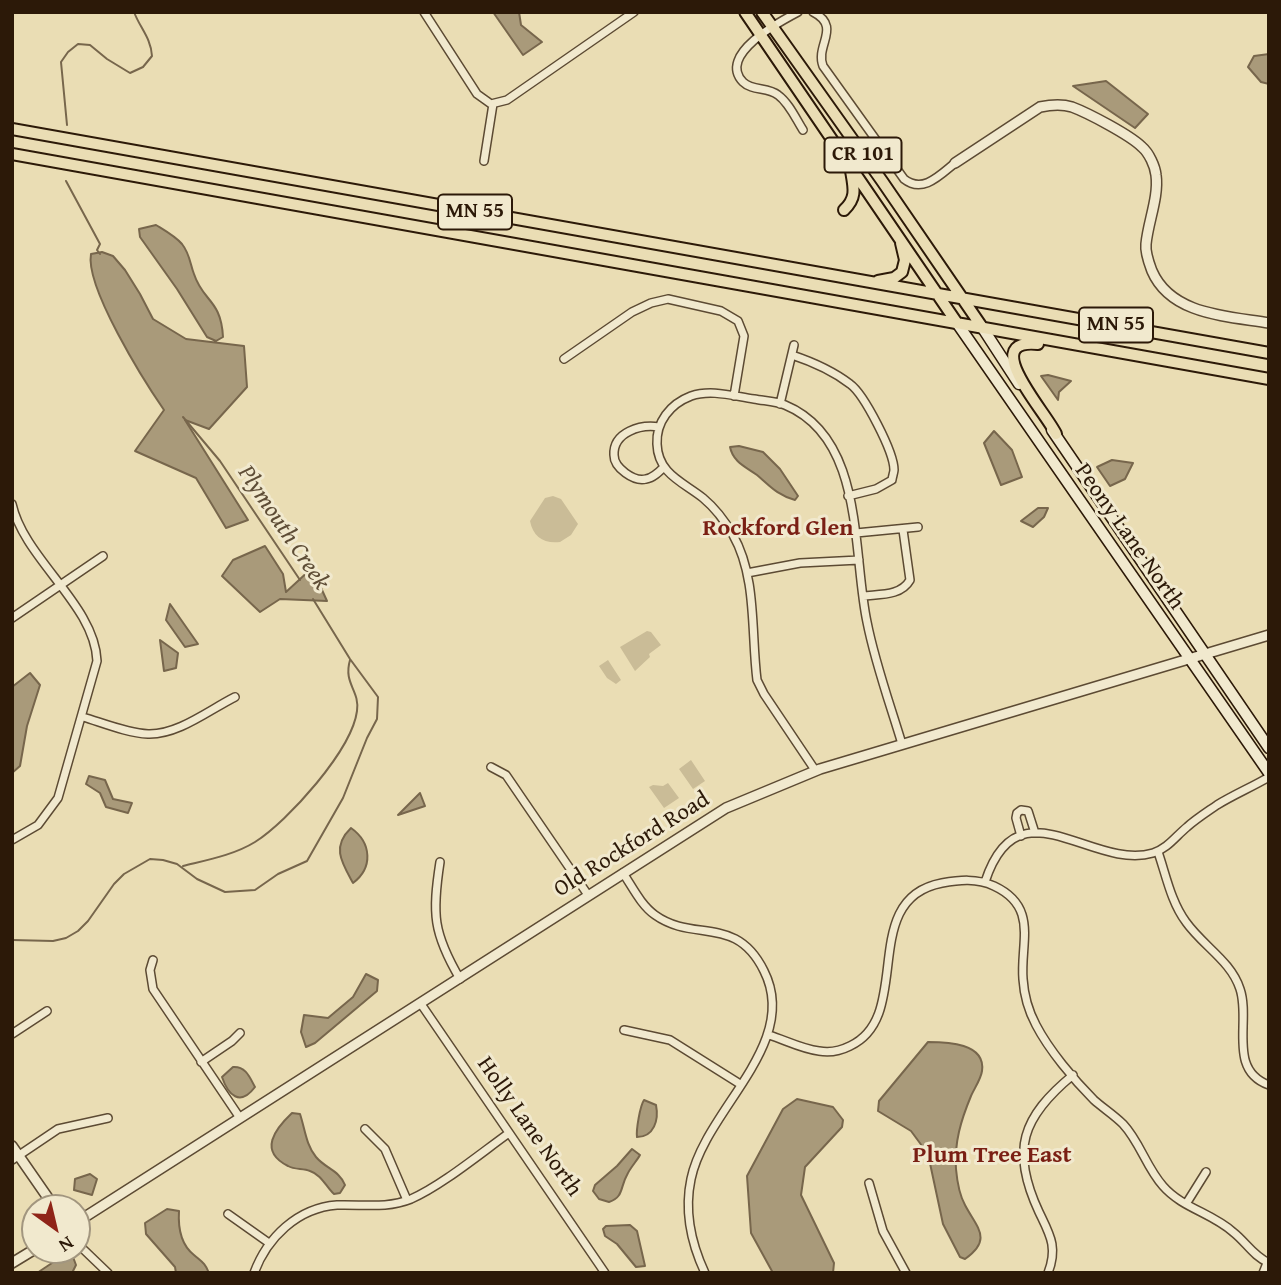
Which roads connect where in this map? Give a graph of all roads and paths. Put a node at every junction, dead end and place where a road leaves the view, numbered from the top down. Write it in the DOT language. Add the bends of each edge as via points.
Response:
graph roads {
  1 [pos="424,12"];
  2 [pos="634,12"];
  3 [pos="745,12"];
  4 [pos="762,12"];
  5 [pos="798,12"];
  6 [pos="813,12"];
  7 [pos="773,28"];
  8 [pos="761,36"];
  9 [pos="492,104"];
  10 [pos="12,129"];
  11 [pos="803,130"];
  12 [pos="12,154"];
  13 [pos="484,161"];
  14 [pos="955,163"];
  15 [pos="850,165"];
  16 [pos="844,210"];
  17 [pos="899,237"];
  18 [pos="871,282"];
  19 [pos="938,294"];
  20 [pos="963,299"];
  21 [pos="957,323"];
  22 [pos="1269,323"];
  23 [pos="982,327"];
  24 [pos="794,345"];
  25 [pos="1118,352"];
  26 [pos="1269,353"];
  27 [pos="792,355"];
  28 [pos="564,359"];
  29 [pos="1269,379"];
  30 [pos="734,396"];
  31 [pos="780,404"];
  32 [pos="659,427"];
  33 [pos="1056,434"];
  34 [pos="664,467"];
  35 [pos="848,496"];
  36 [pos="12,504"];
  37 [pos="918,527"];
  38 [pos="903,530"];
  39 [pos="856,534"];
  40 [pos="103,556"];
  41 [pos="859,560"];
  42 [pos="747,573"];
  43 [pos="60,586"];
  44 [pos="863,596"];
  45 [pos="12,618"];
  46 [pos="1269,635"];
  47 [pos="1204,654"];
  48 [pos="1189,658"];
  49 [pos="234,697"];
  50 [pos="83,717"];
  51 [pos="902,744"];
  52 [pos="1269,748"];
  53 [pos="491,767"];
  54 [pos="815,770"];
  55 [pos="1269,775"];
  56 [pos="1035,833"];
  57 [pos="1021,836"];
  58 [pos="12,840"];
  59 [pos="1158,852"];
  60 [pos="440,862"];
  61 [pos="624,873"];
  62 [pos="985,882"];
  63 [pos="588,895"];
  64 [pos="153,960"];
  65 [pos="460,979"];
  66 [pos="421,1004"];
  67 [pos="47,1011"];
  68 [pos="624,1030"];
  69 [pos="240,1033"];
  70 [pos="12,1034"];
  71 [pos="769,1035"];
  72 [pos="201,1062"];
  73 [pos="1073,1074"];
  74 [pos="740,1084"];
  75 [pos="1269,1085"];
  76 [pos="108,1118"];
  77 [pos="240,1118"];
  78 [pos="365,1129"];
  79 [pos="509,1133"];
  80 [pos="12,1146"];
  81 [pos="15,1157"];
  82 [pos="1206,1172"];
  83 [pos="869,1183"];
  84 [pos="44,1194"];
  85 [pos="407,1200"];
  86 [pos="1186,1204"];
  87 [pos="91,1213"];
  88 [pos="229,1214"];
  89 [pos="270,1243"];
  90 [pos="91,1258"];
  91 [pos="1268,1263"];
  92 [pos="704,1272"];
  93 [pos="107,1273"];
  94 [pos="254,1273"];
  95 [pos="605,1273"];
  96 [pos="906,1273"];
  97 [pos="1048,1273"];
  98 [pos="1263,1273"];
  1 -- 9 [label="street" via="477,94"];
  2 -- 9 [label="street" via="507,100"];
  3 -- 8 [label="main road, CR 101"];
  4 -- 7 [label="main road, CR 101"];
  5 -- 7 [label="street"];
  6 -- 14 [label="street" via="827,28 823,66 904,179 914,185 928,183"];
  7 -- 8 [label="street"];
  7 -- 20 [label="main road, CR 101"];
  8 -- 11 [label="street" via="738,57 738,74 744,83 778,95"];
  8 -- 15 [label="main road, CR 101"];
  9 -- 13 [label="street"];
  10 -- 18 [label="main road, MN 55"];
  12 -- 21 [label="main road, MN 55"];
  14 -- 22 [label="street" via="1040,107 1070,106 1130,137 1153,162 1157,176 1146,247 1157,281 1183,305"];
  15 -- 16 [label="main road" via="854,196"];
  15 -- 17 [label="main road, CR 101"];
  17 -- 18 [label="main road" via="905,260 902,272"];
  17 -- 19 [label="main road, CR 101"];
  18 -- 19 [label="main road, MN 55"];
  19 -- 20 [label="main road, MN 55"];
  19 -- 21 [label="main road, CR 101"];
  20 -- 23 [label="main road, CR 101"];
  20 -- 26 [label="main road, MN 55"];
  21 -- 23 [label="main road, MN 55"];
  21 -- 48 [label="main road, Peony Lane North"];
  23 -- 25 [label="main road, MN 55"];
  23 -- 33 [label="main road, Peony Lane North"];
  24 -- 27 [label="street"];
  25 -- 29 [label="main road, MN 55"];
  25 -- 33 [label="main road" via="1027,343 1016,348 1012,361 1017,373"];
  27 -- 31 [label="street"];
  27 -- 35 [label="street" via="853,386 882,433 894,470 891,480"];
  28 -- 30 [label="street" via="632,312 668,299 721,311 738,321 744,336"];
  30 -- 31 [label="street"];
  30 -- 32 [label="street" via="692,396 669,411"];
  31 -- 35 [label="street" via="825,434"];
  32 -- 34 [label="street" via="657,444"];
  32 -- 34 [label="street" via="637,427 624,435 614,457 618,466 639,480"];
  33 -- 47 [label="main road, Peony Lane North"];
  34 -- 42 [label="street" via="724,520"];
  35 -- 39 [label="street"];
  36 -- 43 [label="street" via="23,531"];
  37 -- 38 [label="street"];
  38 -- 39 [label="street"];
  38 -- 44 [label="street" via="910,580 905,589"];
  39 -- 41 [label="street"];
  40 -- 43 [label="street"];
  41 -- 42 [label="street" via="800,563"];
  41 -- 44 [label="street"];
  42 -- 54 [label="street" via="757,680"];
  43 -- 45 [label="street"];
  43 -- 50 [label="street" via="97,649"];
  44 -- 51 [label="street" via="869,633"];
  46 -- 47 [label="street, Old Rockford Road"];
  47 -- 48 [label="street, Old Rockford Road"];
  47 -- 52 [label="main road, Peony Lane North"];
  48 -- 51 [label="street, Old Rockford Road"];
  48 -- 55 [label="main road, Peony Lane North"];
  49 -- 50 [label="street" via="158,733 136,732"];
  50 -- 58 [label="street" via="58,798 38,825"];
  51 -- 54 [label="street, Old Rockford Road"];
  53 -- 63 [label="street" via="506,775"];
  54 -- 61 [label="street, Old Rockford Road" via="726,808"];
  55 -- 59 [label="street" via="1218,805"];
  56 -- 57 [label="street"];
  56 -- 57 [label="street" via="1031,815 1021,810 1016,818"];
  56 -- 59 [label="street" via="1129,856"];
  57 -- 62 [label="street" via="998,852"];
  59 -- 75 [label="street" via="1185,922 1235,976 1242,996 1244,1060 1254,1077"];
  60 -- 65 [label="street" via="434,914 441,943"];
  61 -- 63 [label="street, Old Rockford Road"];
  61 -- 71 [label="street" via="646,908 657,916 681,926 722,933 755,956 773,997"];
  62 -- 71 [label="street" via="963,880 931,886 903,907 894,929 877,1018 854,1045 820,1051"];
  62 -- 73 [label="street" via="1003,891 1018,907 1025,927 1023,977 1030,1012"];
  63 -- 65 [label="street, Old Rockford Road"];
  64 -- 72 [label="street" via="153,989"];
  65 -- 66 [label="street, Old Rockford Road"];
  66 -- 77 [label="street, Old Rockford Road"];
  66 -- 79 [label="street, Holly Lane North"];
  67 -- 70 [label="street"];
  68 -- 74 [label="street" via="670,1040"];
  69 -- 72 [label="street"];
  71 -- 74 [label="street"];
  72 -- 77 [label="street"];
  73 -- 86 [label="street" via="1132,1134 1164,1188"];
  73 -- 97 [label="street" via="1036,1110 1024,1149 1031,1197 1053,1242 1054,1258"];
  74 -- 92 [label="street" via="702,1146 691,1180 690,1226"];
  76 -- 81 [label="street" via="58,1129"];
  77 -- 87 [label="street, Old Rockford Road"];
  78 -- 85 [label="street" via="386,1149"];
  79 -- 85 [label="street"];
  79 -- 95 [label="street, Holly Lane North"];
  80 -- 81 [label="street"];
  81 -- 84 [label="street"];
  82 -- 86 [label="street"];
  83 -- 96 [label="street" via="883,1231"];
  85 -- 89 [label="street" via="383,1206 318,1209 288,1225"];
  86 -- 91 [label="street" via="1226,1226"];
  88 -- 89 [label="street"];
  89 -- 94 [label="street"];
  90 -- 93 [label="street"];
  91 -- 98 [label="street"];
}
